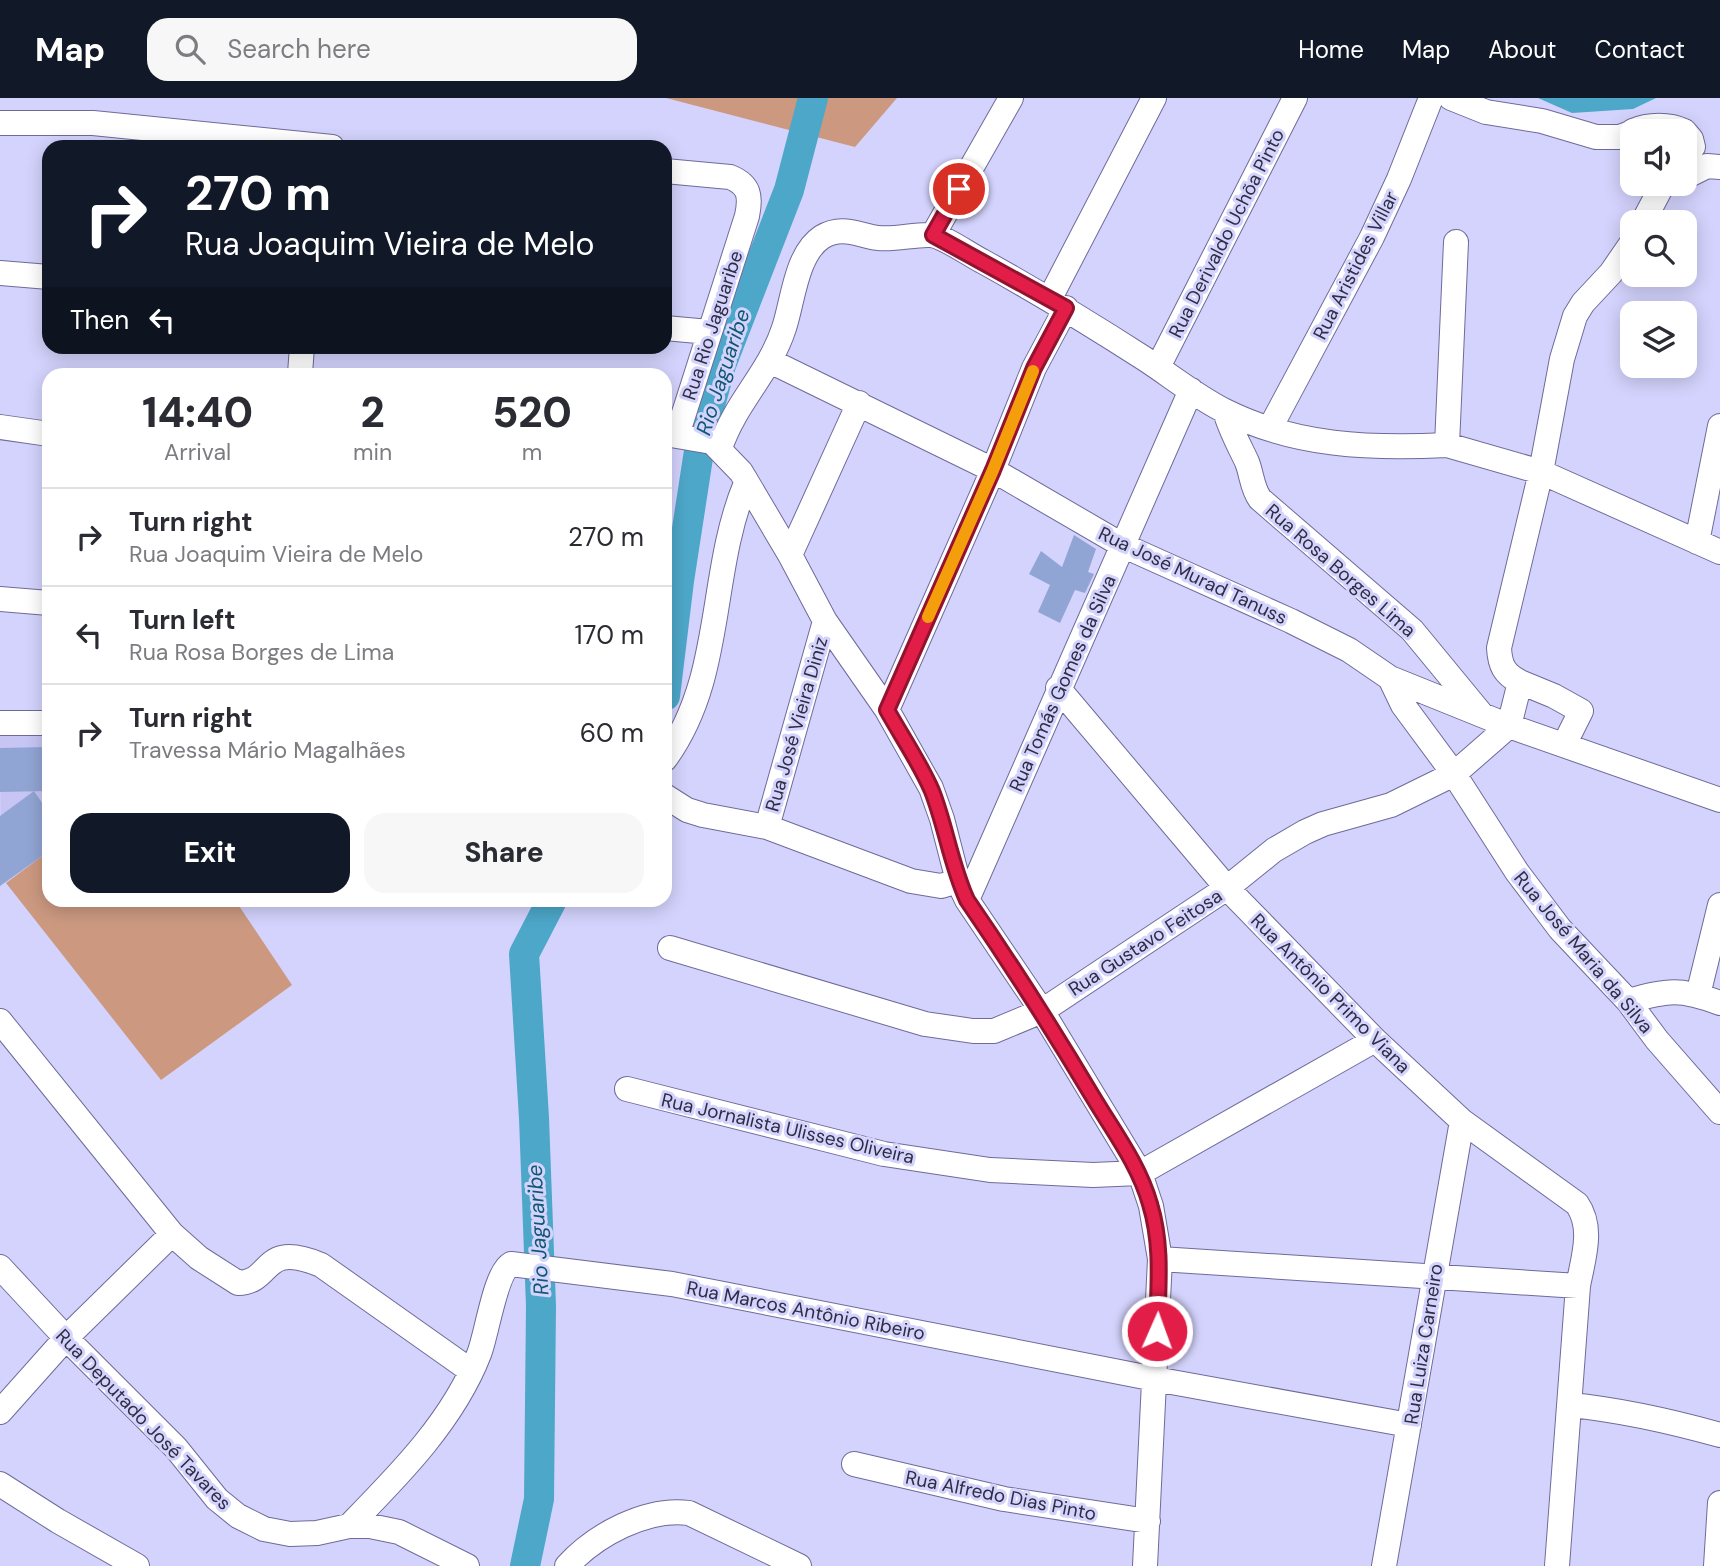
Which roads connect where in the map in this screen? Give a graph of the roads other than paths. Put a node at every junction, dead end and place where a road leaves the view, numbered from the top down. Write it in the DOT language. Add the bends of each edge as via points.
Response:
graph roads {
  1 [pos="1011,98"];
  2 [pos="1154,98"];
  3 [pos="1294,98"];
  4 [pos="1431,98"];
  5 [pos="1451,98"];
  6 [pos="0,124"];
  7 [pos="1620,137"];
  8 [pos="255,140"];
  9 [pos="1720,167"];
  10 [pos="1697,171"];
  11 [pos="672,172"];
  12 [pos="933,235"];
  13 [pos="1455,242"];
  14 [pos="1620,260"];
  15 [pos="0,273"];
  16 [pos="42,276"];
  17 [pos="1058,303"];
  18 [pos="672,329"];
  19 [pos="709,332"];
  20 [pos="770,361"];
  21 [pos="1158,368"];
  22 [pos="1191,390"];
  23 [pos="859,403"];
  24 [pos="1225,411"];
  25 [pos="1720,425"];
  26 [pos="0,426"];
  27 [pos="1270,428"];
  28 [pos="42,433"];
  29 [pos="676,435"];
  30 [pos="716,445"];
  31 [pos="1447,445"];
  32 [pos="993,470"];
  33 [pos="1541,472"];
  34 [pos="746,483"];
  35 [pos="1697,542"];
  36 [pos="1122,545"];
  37 [pos="1720,552"];
  38 [pos="790,555"];
  39 [pos="0,599"];
  40 [pos="42,602"];
  41 [pos="825,621"];
  42 [pos="1390,678"];
  43 [pos="1520,682"];
  44 [pos="1058,688"];
  45 [pos="887,710"];
  46 [pos="1483,716"];
  47 [pos="0,723"];
  48 [pos="42,723"];
  49 [pos="1509,726"];
  50 [pos="1564,745"];
  51 [pos="672,748"];
  52 [pos="1454,774"];
  53 [pos="672,800"];
  54 [pos="1720,800"];
  55 [pos="767,827"];
  56 [pos="1227,888"];
  57 [pos="963,890"];
  58 [pos="1720,905"];
  59 [pos="670,948"];
  60 [pos="1709,999"];
  61 [pos="1629,1001"];
  62 [pos="1042,1011"];
  63 [pos="0,1021"];
  64 [pos="1375,1040"];
  65 [pos="627,1089"];
  66 [pos="1720,1112"];
  67 [pos="1462,1121"];
  68 [pos="1140,1173"];
  69 [pos="172,1234"];
  70 [pos="1160,1259"];
  71 [pos="0,1267"];
  72 [pos="1434,1275"];
  73 [pos="1578,1286"];
  74 [pos="66,1338"];
  75 [pos="471,1371"];
  76 [pos="1155,1379"];
  77 [pos="1570,1405"];
  78 [pos="0,1412"];
  79 [pos="1409,1425"];
  80 [pos="1720,1436"];
  81 [pos="854,1464"];
  82 [pos="0,1484"];
  83 [pos="1720,1503"];
  84 [pos="1148,1521"];
  85 [pos="349,1526"];
  86 [pos="137,1566"];
  87 [pos="467,1566"];
  88 [pos="567,1566"];
  89 [pos="799,1566"];
  90 [pos="1145,1566"];
  91 [pos="1384,1566"];
  92 [pos="1557,1566"];
  93 [pos="1716,1566"];
  1 -- 12 [label="street"];
  2 -- 17 [label="street"];
  3 -- 21 [label="street, Rua Derivaldo Uchõa Pinto"];
  4 -- 27 [label="street, Rua Aristides Villar" via="1372,237"];
  5 -- 7 [label="street" via="1486,112 1596,137"];
  6 -- 8 [label="street" via="93,123"];
  9 -- 10 [label="street"];
  11 -- 19 [label="street, Rua Rio Jaguaribe" via="730,177 740,181 749,194 747,216"];
  12 -- 17 [label="street"];
  12 -- 20 [label="street" via="879,238 851,230 822,237 800,268"];
  13 -- 31 [label="street"];
  14 -- 33 [label="street" via="1576,316 1559,373"];
  15 -- 16 [label="street"];
  17 -- 21 [label="street"];
  17 -- 32 [label="street"];
  18 -- 19 [label="street"];
  19 -- 29 [label="street, Rua Rio Jaguaribe"];
  20 -- 23 [label="street, Rua José Murad Tanuss"];
  20 -- 30 [label="street"];
  21 -- 22 [label="street"];
  22 -- 24 [label="street"];
  22 -- 36 [label="street, Rua Tomás Gomes da Silva"];
  23 -- 32 [label="street, Rua José Murad Tanuss"];
  23 -- 38 [label="street"];
  24 -- 27 [label="street"];
  24 -- 46 [label="street, Rua Rosa Borges Lima" via="1260,499 1412,630"];
  25 -- 35 [label="street"];
  26 -- 28 [label="street"];
  27 -- 31 [label="street" via="1340,444 1390,448"];
  29 -- 30 [label="street"];
  30 -- 34 [label="street"];
  31 -- 33 [label="street"];
  32 -- 36 [label="street, Rua José Murad Tanuss"];
  32 -- 45 [label="street"];
  33 -- 35 [label="street"];
  33 -- 43 [label="street" via="1499,648 1504,671"];
  34 -- 38 [label="street"];
  34 -- 51 [label="street" via="731,523 701,689 688,724"];
  35 -- 37 [label="street"];
  36 -- 42 [label="street, Rua José Murad Tanuss" via="1291,621 1349,650"];
  36 -- 44 [label="street, Rua Tomás Gomes da Silva"];
  38 -- 41 [label="street"];
  39 -- 40 [label="street"];
  41 -- 45 [label="street"];
  41 -- 55 [label="street, Rua José Vieira Diniz"];
  42 -- 46 [label="street, Rua José Murad Tanuss"];
  42 -- 52 [label="street, Rua José Maria da Silva"];
  43 -- 49 [label="street"];
  43 -- 50 [label="street" via="1581,711"];
  44 -- 56 [label="street, Rua Antônio Primo Viana"];
  44 -- 57 [label="street, Rua Tomás Gomes da Silva"];
  45 -- 57 [label="street" via="931,788"];
  46 -- 49 [label="street, Rua José Murad Tanuss"];
  47 -- 48 [label="street"];
  49 -- 50 [label="street, Rua José Murad Tanuss"];
  49 -- 52 [label="street, Rua Gustavo Feitosa"];
  50 -- 54 [label="street, Rua José Murad Tanuss"];
  52 -- 56 [label="street, Rua Gustavo Feitosa" via="1391,805 1305,832"];
  52 -- 61 [label="street, Rua José Maria da Silva" via="1560,929"];
  53 -- 55 [label="street" via="703,815"];
  55 -- 57 [label="street" via="911,881"];
  56 -- 62 [label="street, Rua Gustavo Feitosa"];
  56 -- 64 [label="street, Rua Antônio Primo Viana"];
  57 -- 62 [label="street"];
  58 -- 60 [label="street"];
  59 -- 62 [label="street, Rua Gustavo Feitosa" via="925,1024 994,1031"];
  60 -- 61 [label="street" via="1681,991"];
  61 -- 66 [label="street, Rua José Maria da Silva"];
  62 -- 68 [label="street"];
  63 -- 69 [label="street"];
  64 -- 67 [label="street, Rua Antônio Primo Viana"];
  64 -- 68 [label="street, Rua Jornalista Ulisses Oliveira"];
  65 -- 68 [label="street, Rua Jornalista Ulisses Oliveira" via="884,1154 990,1170"];
  67 -- 72 [label="street, Rua Luiza Carneiro"];
  67 -- 73 [label="street, Rua Antônio Primo Viana" via="1577,1205 1585,1216"];
  68 -- 70 [label="street"];
  69 -- 74 [label="street"];
  69 -- 75 [label="street" via="238,1283 253,1279 283,1256 321,1265"];
  70 -- 72 [label="street"];
  70 -- 76 [label="street"];
  71 -- 74 [label="street, Rua Deputado José Tavares"];
  72 -- 73 [label="street"];
  72 -- 79 [label="street, Rua Luiza Carneiro"];
  73 -- 77 [label="street"];
  74 -- 78 [label="street"];
  74 -- 85 [label="street, Rua Deputado José Tavares" via="238,1517 290,1534"];
  75 -- 76 [label="street, Rua Marcos Antônio Ribeiro" via="503,1270 511,1264 671,1284"];
  75 -- 85 [label="street, Rua Marcos Antônio Ribeiro" via="442,1419"];
  76 -- 79 [label="street, Rua Marcos Antônio Ribeiro"];
  76 -- 84 [label="street"];
  77 -- 80 [label="street" via="1627,1412"];
  77 -- 92 [label="street"];
  79 -- 91 [label="street, Rua Luiza Carneiro"];
  81 -- 84 [label="street, Rua Alfredo Dias Pinto" via="1004,1499"];
  82 -- 86 [label="street"];
  83 -- 93 [label="street"];
  84 -- 90 [label="street"];
  85 -- 87 [label="street, Rua Deputado José Tavares" via="399,1532"];
  88 -- 89 [label="street" via="627,1524 675,1511 689,1513"];
}
